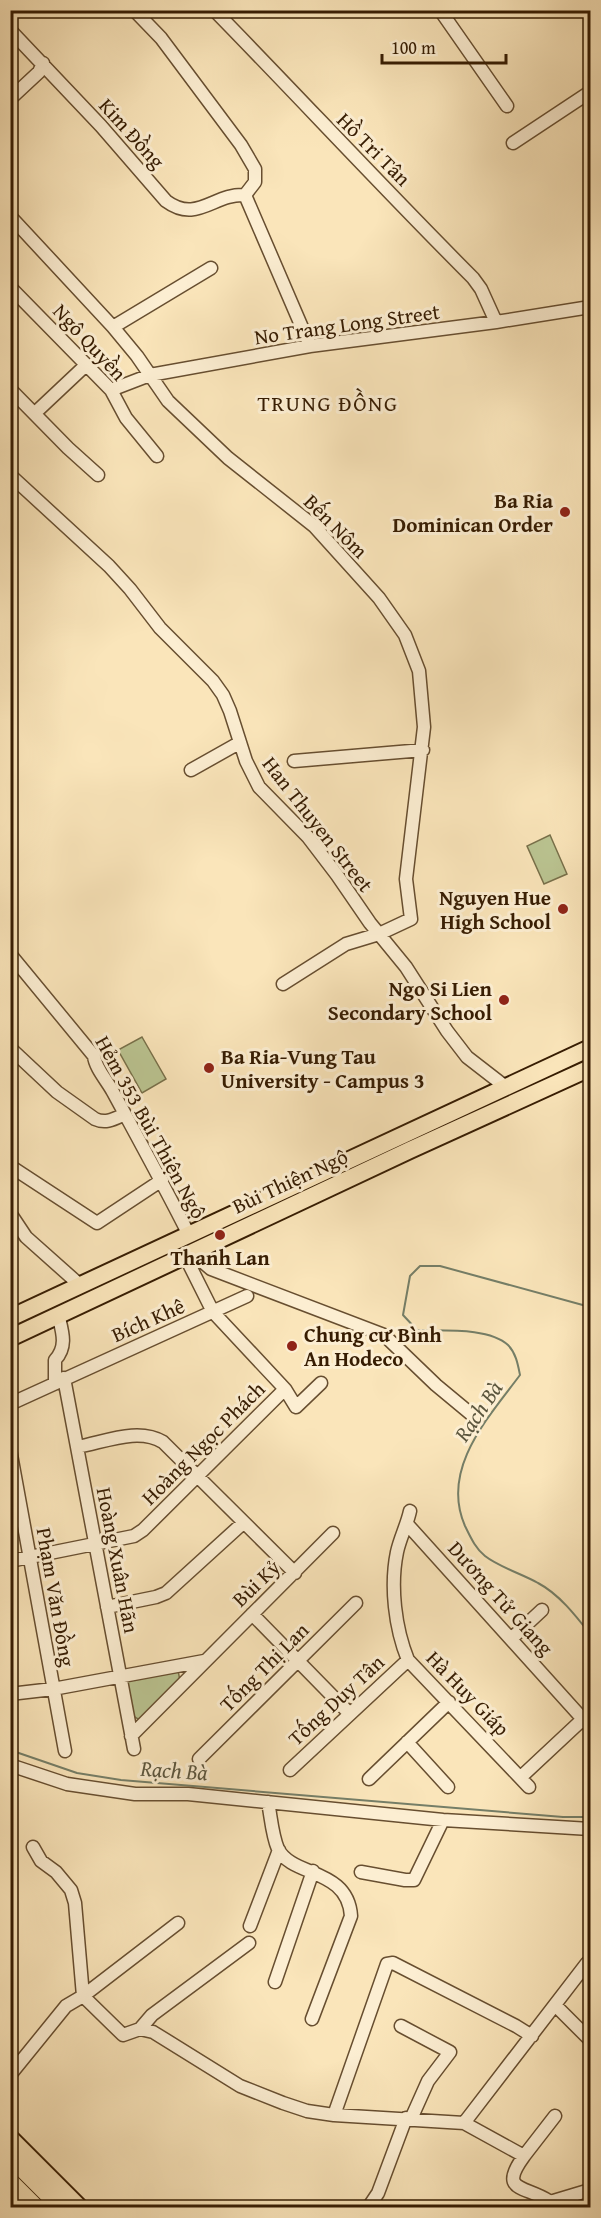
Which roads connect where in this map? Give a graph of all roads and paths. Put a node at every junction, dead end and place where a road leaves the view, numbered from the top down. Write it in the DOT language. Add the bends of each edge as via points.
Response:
graph roads {
  1 [pos="134,10"];
  2 [pos="214,10"];
  3 [pos="440,10"];
  4 [pos="10,30"];
  5 [pos="43,63"];
  6 [pos="591,92"];
  7 [pos="10,99"];
  8 [pos="507,106"];
  9 [pos="513,143"];
  10 [pos="245,195"];
  11 [pos="10,216"];
  12 [pos="211,268"];
  13 [pos="10,287"];
  14 [pos="591,307"];
  15 [pos="496,322"];
  16 [pos="113,327"];
  17 [pos="310,346"];
  18 [pos="86,365"];
  19 [pos="150,375"];
  20 [pos="10,389"];
  21 [pos="111,390"];
  22 [pos="35,413"];
  23 [pos="157,456"];
  24 [pos="10,475"];
  25 [pos="98,475"];
  26 [pos="239,743"];
  27 [pos="423,750"];
  28 [pos="294,761"];
  29 [pos="191,770"];
  30 [pos="379,934"];
  31 [pos="10,954"];
  32 [pos="283,984"];
  33 [pos="10,1048"];
  34 [pos="591,1048"];
  35 [pos="591,1068"];
  36 [pos="507,1088"];
  37 [pos="472,1113"];
  38 [pos="125,1114"];
  39 [pos="10,1166"];
  40 [pos="162,1180"];
  41 [pos="10,1213"];
  42 [pos="188,1245"];
  43 [pos="81,1286"];
  44 [pos="247,1296"];
  45 [pos="213,1312"];
  46 [pos="58,1314"];
  47 [pos="10,1318"];
  48 [pos="10,1338"];
  49 [pos="59,1380"];
  50 [pos="321,1383"];
  51 [pos="285,1389"];
  52 [pos="10,1404"];
  53 [pos="477,1419"];
  54 [pos="77,1447"];
  55 [pos="10,1449"];
  56 [pos="197,1477"];
  57 [pos="410,1511"];
  58 [pos="243,1523"];
  59 [pos="407,1524"];
  60 [pos="333,1533"];
  61 [pos="95,1545"];
  62 [pos="29,1558"];
  63 [pos="10,1561"];
  64 [pos="295,1573"];
  65 [pos="356,1603"];
  66 [pos="107,1607"];
  67 [pos="542,1610"];
  68 [pos="252,1614"];
  69 [pos="512,1638"];
  70 [pos="205,1660"];
  71 [pos="299,1660"];
  72 [pos="408,1660"];
  73 [pos="120,1676"];
  74 [pos="53,1689"];
  75 [pos="10,1694"];
  76 [pos="448,1702"];
  77 [pos="349,1713"];
  78 [pos="587,1723"];
  79 [pos="407,1742"];
  80 [pos="132,1743"];
  81 [pos="65,1752"];
  82 [pos="199,1759"];
  83 [pos="10,1765"];
  84 [pos="290,1770"];
  85 [pos="369,1779"];
  86 [pos="448,1787"];
  87 [pos="268,1802"];
  88 [pos="443,1820"];
  89 [pos="591,1830"];
  90 [pos="33,1847"];
  91 [pos="279,1850"];
  92 [pos="313,1871"];
  93 [pos="361,1872"];
  94 [pos="178,1923"];
  95 [pos="250,1926"];
  96 [pos="249,1943"];
  97 [pos="587,1964"];
  98 [pos="275,1982"];
  99 [pos="83,1996"];
  100 [pos="556,2006"];
  101 [pos="312,2019"];
  102 [pos="401,2026"];
  103 [pos="140,2030"];
  104 [pos="532,2036"];
  105 [pos="591,2040"];
  106 [pos="10,2075"];
  107 [pos="334,2115"];
  108 [pos="555,2116"];
  109 [pos="409,2119"];
  110 [pos="464,2123"];
  111 [pos="10,2138"];
  112 [pos="524,2156"];
  113 [pos="10,2157"];
  114 [pos="10,2181"];
  115 [pos="591,2190"];
  116 [pos="10,2198"];
  117 [pos="549,2201"];
  118 [pos="20,2208"];
  119 [pos="37,2208"];
  120 [pos="61,2208"];
  121 [pos="80,2208"];
  122 [pos="368,2208"];
  123 [pos="530,2208"];
  1 -- 10 [label="street" via="161,38 241,145 255,169 255,182"];
  2 -- 15 [label="street, Hồ Tri Tân" via="473,278"];
  3 -- 8 [label="street"];
  4 -- 5 [label="street, Kim Đồng"];
  5 -- 7 [label="street" via="39,72"];
  5 -- 10 [label="street, Kim Đồng" via="176,208 194,210 236,194"];
  6 -- 9 [label="street"];
  10 -- 17 [label="street"];
  11 -- 16 [label="street, Bến Nôm"];
  12 -- 16 [label="street"];
  13 -- 18 [label="street, Ngô Quyền"];
  14 -- 15 [label="street, No Trang Long Street"];
  15 -- 17 [label="street, No Trang Long Street"];
  16 -- 19 [label="street, Bến Nôm"];
  17 -- 19 [label="street, No Trang Long Street"];
  18 -- 21 [label="street, Ngô Quyền"];
  18 -- 22 [label="street"];
  19 -- 21 [label="street, No Trang Long Street"];
  19 -- 27 [label="street, Bến Nôm" via="168,401 209,440 314,526 394,616 419,671"];
  20 -- 22 [label="street"];
  21 -- 23 [label="street, Ngô Quyền" via="126,418"];
  22 -- 25 [label="street"];
  24 -- 26 [label="street, Han Thuyen Street" via="109,566 160,628 213,681 230,711"];
  26 -- 29 [label="street"];
  26 -- 30 [label="street, Han Thuyen Street" via="259,787 308,837"];
  27 -- 28 [label="street"];
  27 -- 30 [label="street, Bến Nôm" via="406,879 411,919"];
  30 -- 32 [label="street" via="346,944"];
  30 -- 36 [label="street, Han Thuyen Street" via="467,1057"];
  31 -- 38 [label="street, Hẻm 353 Bùi Thiện Ngộ" via="86,1046"];
  33 -- 38 [label="street" via="57,1092 95,1119 108,1121"];
  34 -- 36 [label="main road, Bùi Thiện Ngộ"];
  35 -- 37 [label="main road, Bùi Thiện Ngộ"];
  36 -- 37 [label="main road, Bùi Thiện Ngộ"];
  37 -- 42 [label="main road, Bùi Thiện Ngộ"];
  38 -- 40 [label="street, Hẻm 353 Bùi Thiện Ngộ"];
  39 -- 40 [label="street" via="97,1223"];
  40 -- 42 [label="street, Hẻm 353 Bùi Thiện Ngộ"];
  41 -- 43 [label="street" via="26,1237"];
  42 -- 43 [label="main road"];
  42 -- 45 [label="street"];
  42 -- 46 [label="main road, Bùi Thiện Ngộ"];
  42 -- 53 [label="street" via="211,1269 384,1335"];
  43 -- 47 [label="main road"];
  44 -- 45 [label="street, Bích Khê"];
  45 -- 49 [label="street, Bích Khê"];
  45 -- 51 [label="street"];
  46 -- 48 [label="main road, Bùi Thiện Ngộ"];
  46 -- 49 [label="street" via="64,1341 55,1360"];
  49 -- 52 [label="street"];
  49 -- 54 [label="street, Hoàng Xuân Hãn"];
  50 -- 51 [label="street" via="296,1407"];
  51 -- 56 [label="street, Hoàng Ngọc Phách"];
  54 -- 56 [label="street" via="141,1434 153,1436"];
  54 -- 61 [label="street, Hoàng Xuân Hãn"];
  55 -- 62 [label="street, Phạm Văn Đồng"];
  56 -- 58 [label="street"];
  56 -- 61 [label="street, Hoàng Ngọc Phách" via="143,1530 134,1536"];
  57 -- 59 [label="street, Hà Huy Giáp"];
  58 -- 64 [label="street"];
  58 -- 66 [label="street" via="166,1593"];
  59 -- 69 [label="street, Dương Tử Giang"];
  59 -- 72 [label="street, Hà Huy Giáp" via="397,1553 395,1592 401,1644"];
  60 -- 64 [label="street, Bùi Kỷ"];
  61 -- 62 [label="street, Hoàng Ngọc Phách"];
  61 -- 66 [label="street, Hoàng Xuân Hãn"];
  62 -- 63 [label="street, Hoàng Ngọc Phách"];
  62 -- 74 [label="street, Phạm Văn Đồng"];
  64 -- 68 [label="street, Bùi Kỷ"];
  65 -- 71 [label="street, Tống Thị Lan"];
  66 -- 73 [label="street, Hoàng Xuân Hãn"];
  67 -- 69 [label="street"];
  68 -- 70 [label="street, Bùi Kỷ"];
  68 -- 71 [label="street"];
  69 -- 78 [label="street, Dương Tử Giang"];
  70 -- 73 [label="street"];
  70 -- 80 [label="street, Bùi Kỷ"];
  71 -- 77 [label="street"];
  71 -- 82 [label="street, Tống Thị Lan"];
  72 -- 76 [label="street, Hà Huy Giáp"];
  72 -- 77 [label="street, Tống Duy Tân"];
  73 -- 74 [label="street"];
  73 -- 80 [label="street, Hoàng Xuân Hãn"];
  74 -- 75 [label="street"];
  74 -- 81 [label="street, Phạm Văn Đồng"];
  76 -- 78 [label="street, Hà Huy Giáp" via="525,1782"];
  76 -- 79 [label="street"];
  77 -- 84 [label="street, Tống Duy Tân"];
  79 -- 85 [label="street"];
  79 -- 86 [label="street"];
  83 -- 87 [label="street" via="67,1784 135,1794 188,1794"];
  87 -- 88 [label="street"];
  87 -- 91 [label="street"];
  88 -- 89 [label="street"];
  88 -- 93 [label="street" via="414,1880"];
  90 -- 99 [label="street" via="41,1861 71,1890"];
  91 -- 92 [label="street" via="289,1860"];
  91 -- 95 [label="street"];
  92 -- 98 [label="street"];
  92 -- 101 [label="street" via="340,1890 351,1916"];
  94 -- 99 [label="street"];
  96 -- 103 [label="street" via="152,2015"];
  97 -- 100 [label="street"];
  99 -- 103 [label="street" via="123,2035"];
  99 -- 106 [label="street" via="66,2006"];
  100 -- 104 [label="street"];
  100 -- 105 [label="street"];
  102 -- 109 [label="street" via="450,2052 428,2081"];
  103 -- 107 [label="street" via="153,2032 254,2092 307,2111"];
  104 -- 107 [label="street" via="444,1988 393,1963 387,1964"];
  104 -- 110 [label="street"];
  107 -- 109 [label="street"];
  108 -- 112 [label="street"];
  109 -- 110 [label="street"];
  109 -- 122 [label="street"];
  110 -- 112 [label="street"];
  111 -- 121 [label="main road"];
  112 -- 117 [label="street" via="512,2180 516,2186"];
  113 -- 120 [label="main road"];
  114 -- 119 [label="main road"];
  115 -- 117 [label="street"];
  116 -- 118 [label="main road"];
  117 -- 123 [label="street"];
}
